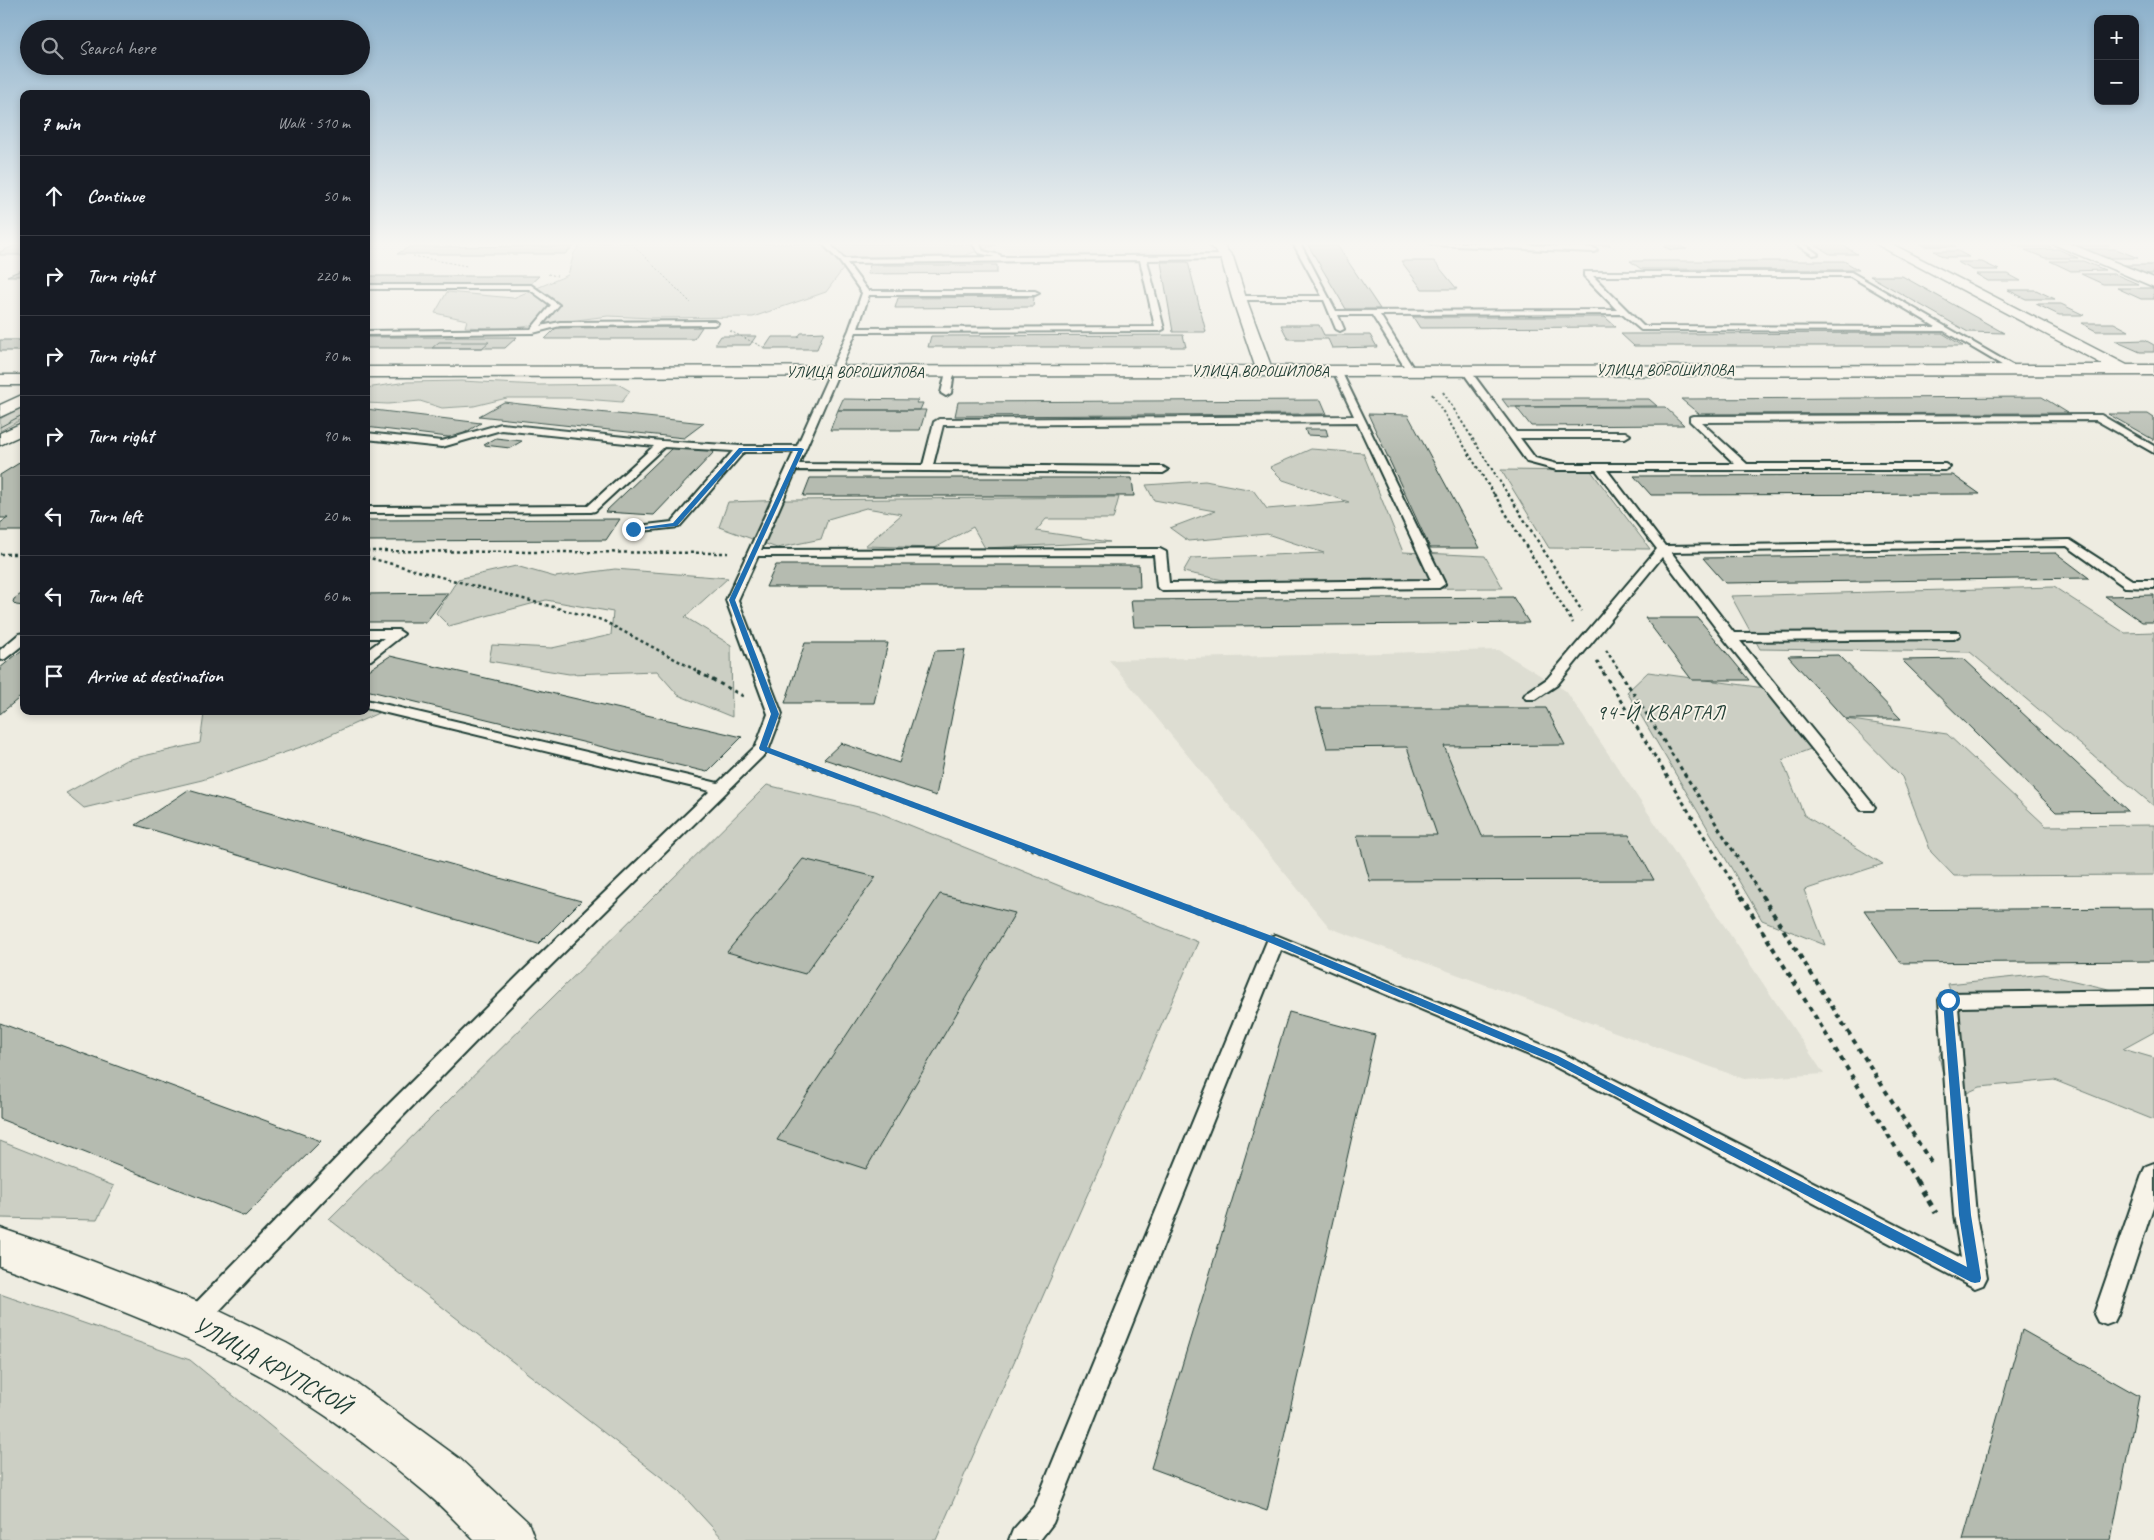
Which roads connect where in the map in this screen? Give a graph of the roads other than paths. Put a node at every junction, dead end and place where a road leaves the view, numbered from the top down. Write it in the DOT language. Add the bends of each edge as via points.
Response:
graph roads {
  1 [pos="547,315"];
  2 [pos="858,315"];
  3 [pos="1157,315"];
  4 [pos="1245,315"];
  5 [pos="1333,315"];
  6 [pos="1376,315"];
  7 [pos="1627,315"];
  8 [pos="1921,315"];
  9 [pos="2018,315"];
  10 [pos="714,323"];
  11 [pos="1340,329"];
  12 [pos="1945,329"];
  13 [pos="853,330"];
  14 [pos="533,331"];
  15 [pos="370,333"];
  16 [pos="0,366"];
  17 [pos="20,366"];
  18 [pos="2015,369"];
  19 [pos="2124,370"];
  20 [pos="2154,370"];
  21 [pos="1265,371"];
  22 [pos="1337,371"];
  23 [pos="1411,371"];
  24 [pos="1466,371"];
  25 [pos="370,372"];
  26 [pos="834,372"];
  27 [pos="950,372"];
  28 [pos="0,380"];
  29 [pos="20,380"];
  30 [pos="2154,385"];
  31 [pos="946,394"];
  32 [pos="20,401"];
  33 [pos="0,412"];
  34 [pos="1358,419"];
  35 [pos="20,429"];
  36 [pos="1512,435"];
  37 [pos="1625,435"];
  38 [pos="370,436"];
  39 [pos="0,440"];
  40 [pos="662,444"];
  41 [pos="741,449"];
  42 [pos="801,449"];
  43 [pos="2154,450"];
  44 [pos="1744,466"];
  45 [pos="1945,466"];
  46 [pos="793,467"];
  47 [pos="1598,467"];
  48 [pos="927,468"];
  49 [pos="1162,470"];
  50 [pos="370,510"];
  51 [pos="633,529"];
  52 [pos="1663,549"];
  53 [pos="754,553"];
  54 [pos="2154,584"];
  55 [pos="370,634"];
  56 [pos="1954,635"];
  57 [pos="1730,637"];
  58 [pos="20,640"];
  59 [pos="370,653"];
  60 [pos="0,656"];
  61 [pos="1531,696"];
  62 [pos="370,705"];
  63 [pos="722,789"];
  64 [pos="1867,808"];
  65 [pos="2154,998"];
  66 [pos="2154,1172"];
  67 [pos="0,1247"];
  68 [pos="2106,1314"];
  69 [pos="194,1321"];
  70 [pos="510,1540"];
  71 [pos="1023,1540"];
  1 -- 14 [label="lane"];
  2 -- 13 [label="lane"];
  3 -- 13 [label="lane" via="1160,329"];
  4 -- 21 [label="street"];
  5 -- 11 [label="lane"];
  6 -- 23 [label="lane"];
  7 -- 12 [label="lane" via="1641,328"];
  8 -- 12 [label="lane"];
  9 -- 19 [label="street"];
  10 -- 14 [label="lane" via="560,324"];
  12 -- 18 [label="lane"];
  13 -- 26 [label="lane"];
  14 -- 15 [label="lane"];
  16 -- 17 [label="street"];
  18 -- 19 [label="street, УЛИЦА ВОРОШИЛОВА"];
  18 -- 24 [label="street, УЛИЦА ВОРОШИЛОВА"];
  19 -- 20 [label="street, УЛИЦА ВОРОШИЛОВА"];
  19 -- 30 [label="street"];
  21 -- 22 [label="street, УЛИЦА ВОРОШИЛОВА"];
  21 -- 27 [label="street, УЛИЦА ВОРОШИЛОВА"];
  22 -- 23 [label="street, УЛИЦА ВОРОШИЛОВА"];
  22 -- 34 [label="lane"];
  23 -- 24 [label="street, УЛИЦА ВОРОШИЛОВА"];
  24 -- 36 [label="lane"];
  25 -- 26 [label="street, УЛИЦА ВОРОШИЛОВА"];
  26 -- 27 [label="street, УЛИЦА ВОРОШИЛОВА"];
  26 -- 42 [label="lane"];
  27 -- 31 [label="lane"];
  28 -- 29 [label="street"];
  32 -- 33 [label="street"];
  34 -- 48 [label="lane" via="939,422"];
  34 -- 53 [label="lane" via="1439,584 1163,587 1160,552"];
  35 -- 39 [label="street"];
  36 -- 37 [label="lane"];
  36 -- 47 [label="lane" via="1531,460 1557,467"];
  38 -- 40 [label="lane" via="442,444 501,428"];
  40 -- 41 [label="lane"];
  40 -- 50 [label="lane" via="591,509"];
  41 -- 42 [label="lane"];
  41 -- 51 [label="lane" via="675,525"];
  42 -- 46 [label="lane"];
  43 -- 44 [label="lane" via="2098,417 1693,419"];
  44 -- 45 [label="lane"];
  44 -- 47 [label="lane"];
  46 -- 48 [label="lane"];
  46 -- 53 [label="lane"];
  47 -- 52 [label="lane"];
  48 -- 49 [label="lane"];
  52 -- 54 [label="lane" via="2070,543 2129,584"];
  52 -- 57 [label="lane"];
  52 -- 61 [label="lane" via="1552,682"];
  53 -- 63 [label="lane" via="732,600 775,714 763,748"];
  55 -- 59 [label="lane" via="398,634"];
  56 -- 57 [label="lane"];
  57 -- 64 [label="lane"];
  58 -- 60 [label="lane"];
  62 -- 63 [label="lane"];
  63 -- 69 [label="lane" via="394,1112"];
  65 -- 71 [label="lane" via="1948,1000 1965,1215 1975,1278 1554,1058 1276,941 1044,1514"];
  66 -- 68 [label="lane"];
  67 -- 69 [label="street, УЛИЦА КРУПСКОЙ"];
  69 -- 70 [label="street, УЛИЦА КРУПСКОЙ" via="270,1358 342,1400 443,1476"];
}
